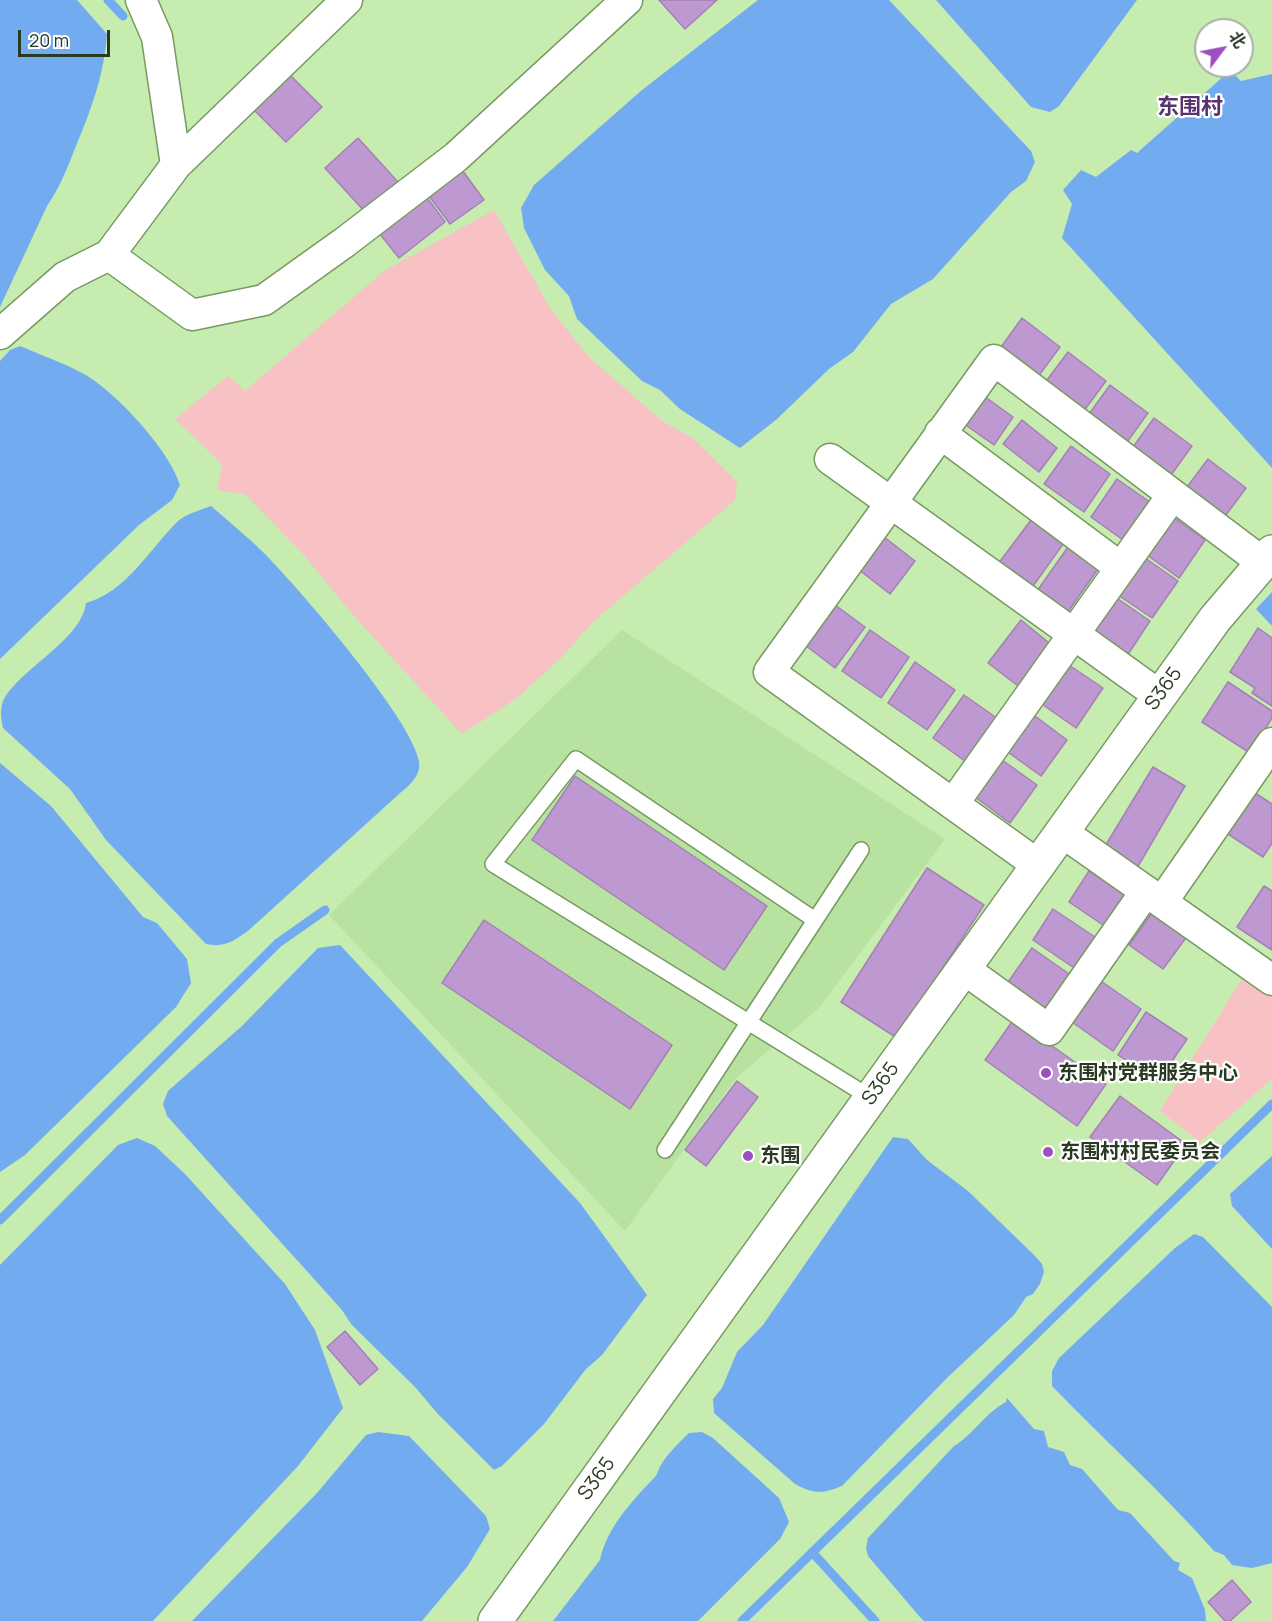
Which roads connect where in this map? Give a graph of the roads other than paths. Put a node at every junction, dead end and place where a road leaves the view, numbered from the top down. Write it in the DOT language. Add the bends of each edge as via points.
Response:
graph roads {
  1 [pos="141,0"];
  2 [pos="348,0"];
  3 [pos="627,0"];
  4 [pos="176,165"];
  5 [pos="109,255"];
  6 [pos="0,334"];
  7 [pos="940,434"];
  8 [pos="830,459"];
  9 [pos="1172,496"];
  10 [pos="889,503"];
  11 [pos="1267,557"];
  12 [pos="1121,568"];
  13 [pos="1074,634"];
  14 [pos="1160,696"];
  15 [pos="1272,743"];
  16 [pos="1261,782"];
  17 [pos="953,804"];
  18 [pos="1062,832"];
  19 [pos="861,850"];
  20 [pos="1038,865"];
  21 [pos="1154,896"];
  22 [pos="815,920"];
  23 [pos="964,969"];
  24 [pos="1270,974"];
  25 [pos="748,1022"];
  26 [pos="871,1098"];
  27 [pos="665,1150"];
  28 [pos="495,1621"];
  1 -- 4 [label="street" via="157,37"];
  2 -- 4 [label="street"];
  3 -- 5 [label="street" via="456,157 264,300 192,315"];
  4 -- 5 [label="street"];
  5 -- 6 [label="street" via="65,277"];
  7 -- 9 [label="street" via="994,360"];
  7 -- 10 [label="street"];
  7 -- 12 [label="street"];
  8 -- 10 [label="street"];
  9 -- 11 [label="street"];
  9 -- 12 [label="street"];
  10 -- 13 [label="street"];
  10 -- 17 [label="street" via="769,672"];
  11 -- 14 [label="street, S365" via="1215,619"];
  12 -- 13 [label="street"];
  13 -- 14 [label="street"];
  13 -- 17 [label="street"];
  14 -- 18 [label="street, S365"];
  15 -- 16 [label="street"];
  16 -- 21 [label="street"];
  17 -- 20 [label="street"];
  18 -- 20 [label="street, S365"];
  18 -- 21 [label="street"];
  19 -- 22 [label="lane"];
  20 -- 23 [label="street, S365"];
  21 -- 23 [label="street" via="1049,1030"];
  21 -- 24 [label="street"];
  22 -- 25 [label="lane"];
  22 -- 25 [label="lane" via="576,759 493,864"];
  23 -- 26 [label="street, S365"];
  25 -- 26 [label="lane"];
  25 -- 27 [label="lane"];
  26 -- 28 [label="street, S365"];
}
